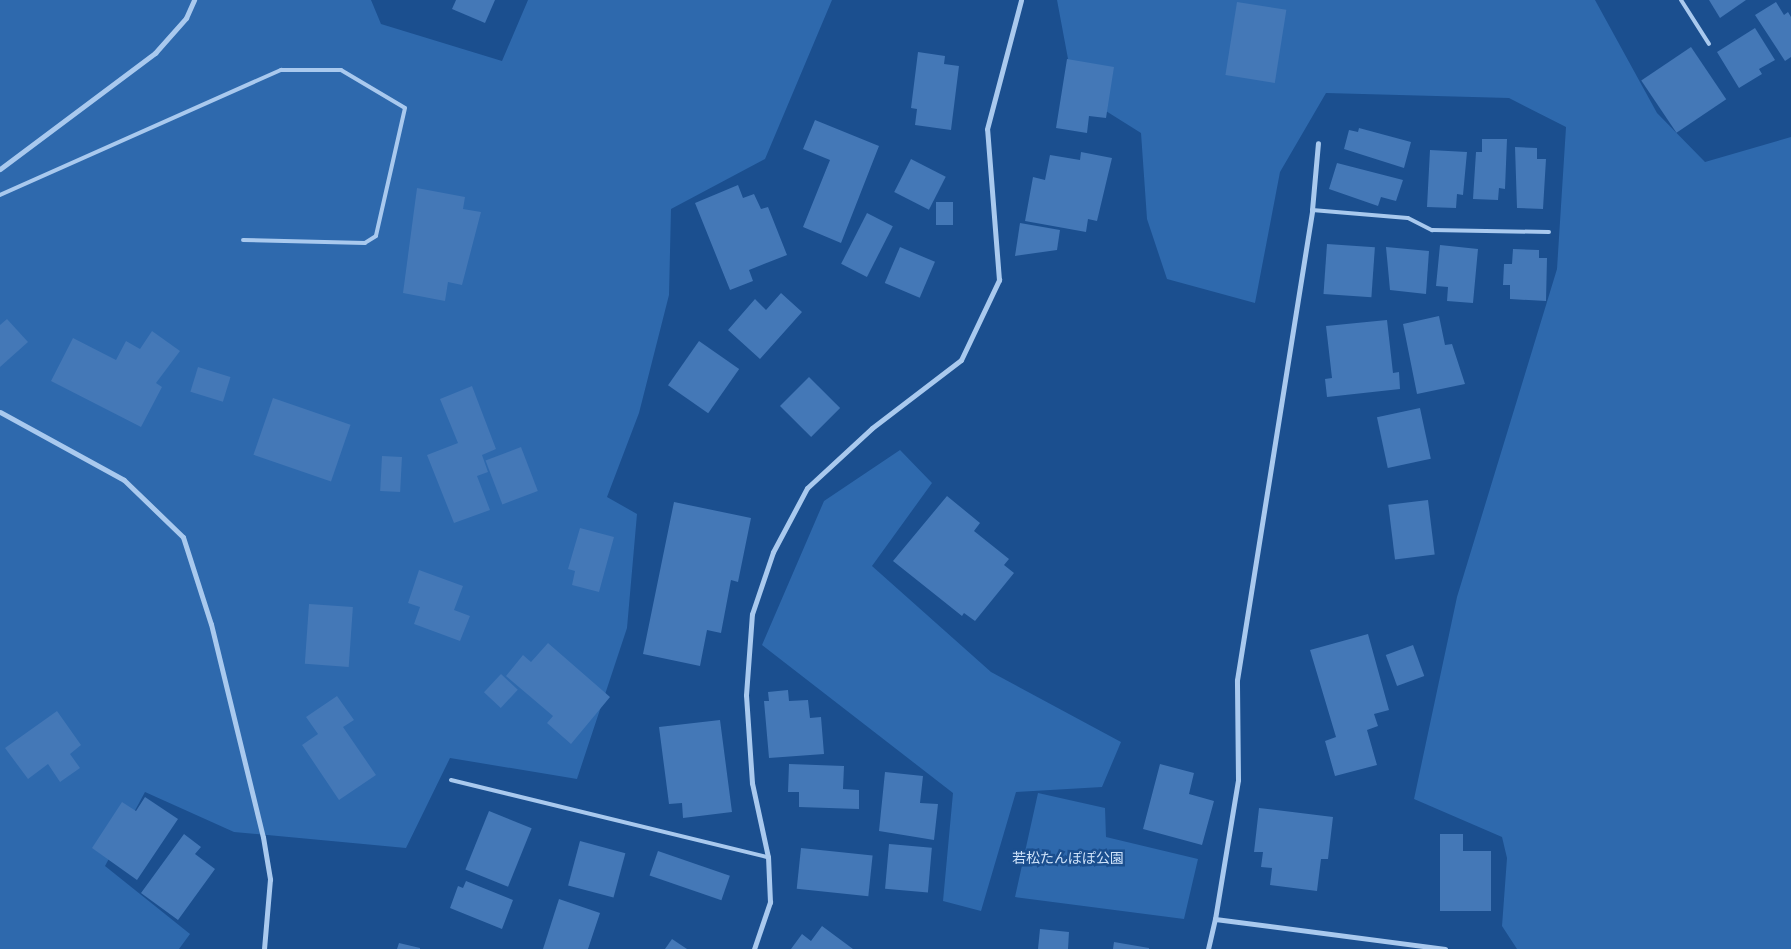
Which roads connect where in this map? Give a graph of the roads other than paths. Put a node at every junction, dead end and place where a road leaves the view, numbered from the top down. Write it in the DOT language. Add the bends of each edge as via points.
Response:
graph roads {
  1 [pos="194,0"];
  2 [pos="1021,0"];
  3 [pos="1681,0"];
  4 [pos="1709,44"];
  5 [pos="1318,143"];
  6 [pos="0,169"];
  7 [pos="0,195"];
  8 [pos="1312,210"];
  9 [pos="1549,232"];
  10 [pos="243,240"];
  11 [pos="0,412"];
  12 [pos="451,780"];
  13 [pos="768,857"];
  14 [pos="1215,918"];
  15 [pos="264,949"];
  16 [pos="754,949"];
  17 [pos="1208,949"];
  18 [pos="1445,949"];
  1 -- 6 [label="street" via="186,18 155,53"];
  2 -- 13 [label="street" via="987,129 999,280 961,360 872,428 806,488 774,552 752,614 746,695 752,783"];
  3 -- 4 [label="lane"];
  5 -- 8 [label="street"];
  7 -- 10 [label="lane" via="281,70 341,70 406,108 376,236 365,243"];
  8 -- 9 [label="lane" via="1408,218 1432,230"];
  8 -- 14 [label="street" via="1237,680 1238,780"];
  11 -- 15 [label="street" via="124,480 184,537 211,624 263,837 270,879"];
  12 -- 13 [label="lane"];
  13 -- 16 [label="street" via="770,902"];
  14 -- 17 [label="street"];
  14 -- 18 [label="street"];
}
